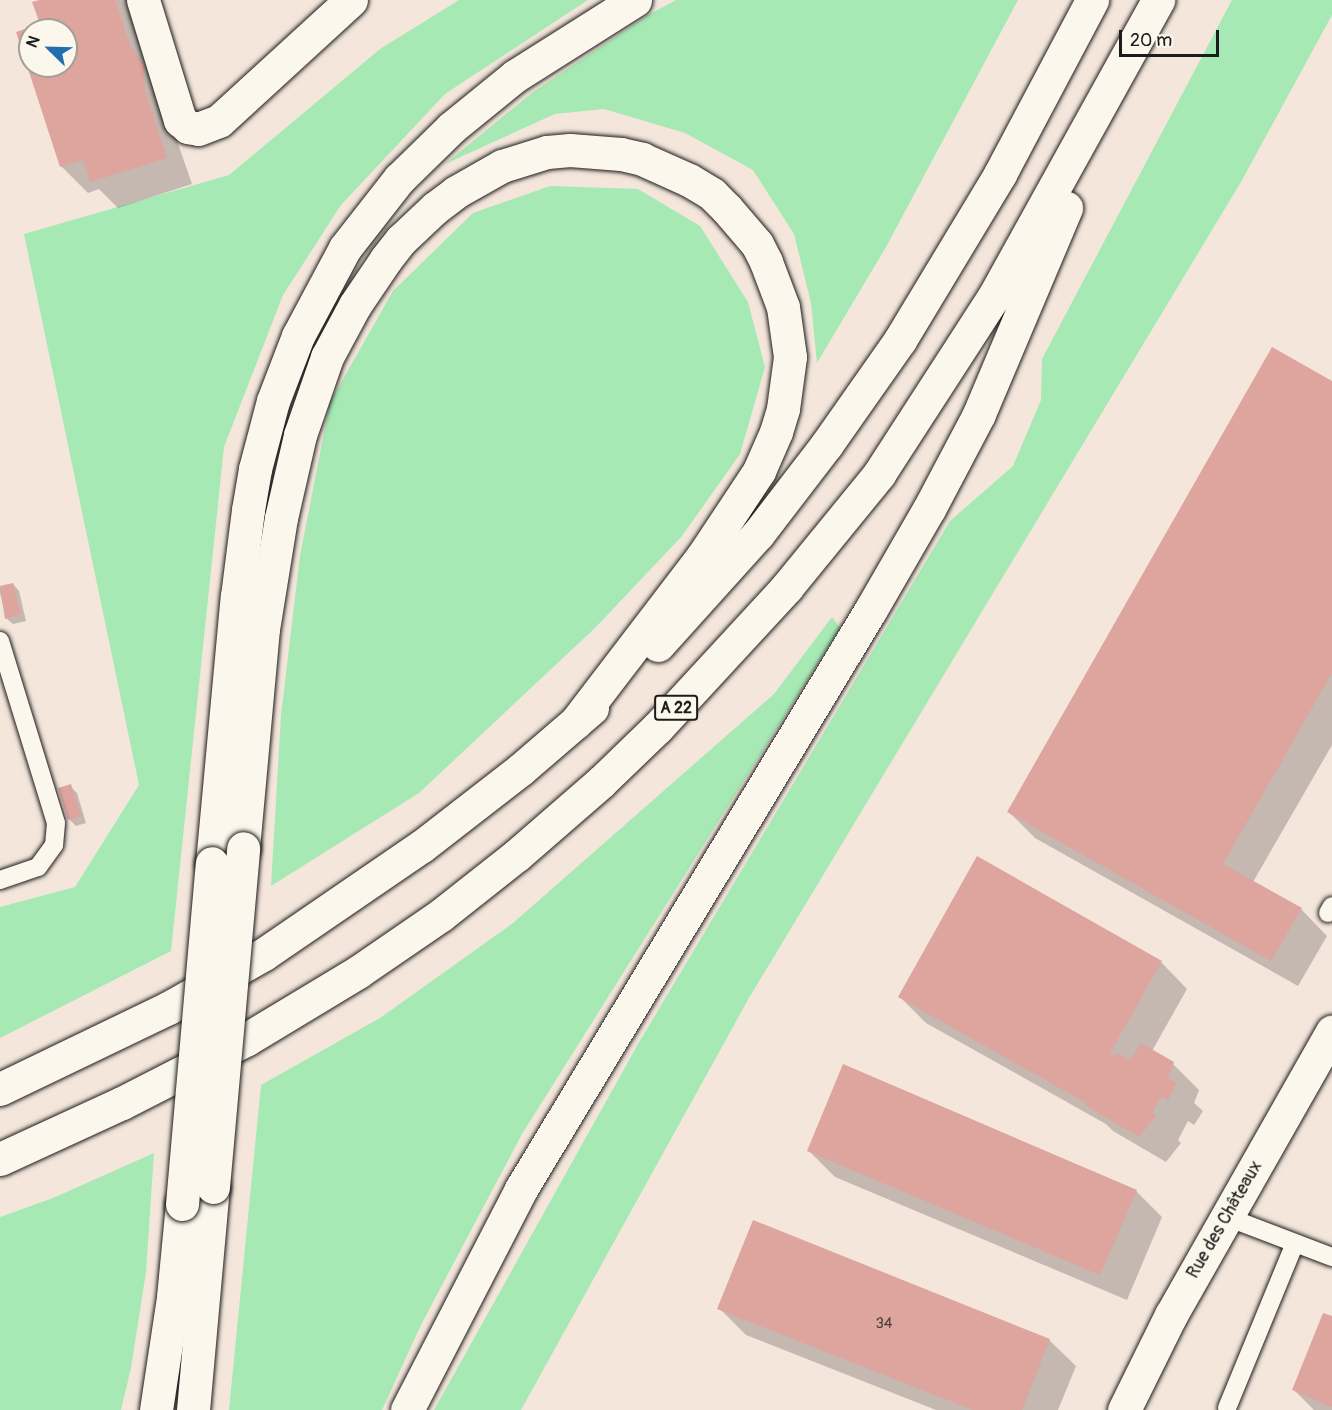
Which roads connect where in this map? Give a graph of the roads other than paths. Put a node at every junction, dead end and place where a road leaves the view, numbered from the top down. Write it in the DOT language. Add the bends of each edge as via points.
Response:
graph roads {
  1 [pos="142,0"];
  2 [pos="351,0"];
  3 [pos="635,0"];
  4 [pos="1092,0"];
  5 [pos="1158,0"];
  6 [pos="1138,37"];
  7 [pos="0,641"];
  8 [pos="576,722"];
  9 [pos="0,880"];
  10 [pos="1332,1032"];
  11 [pos="0,1089"];
  12 [pos="0,1159"];
  13 [pos="1227,1217"];
  14 [pos="1295,1243"];
  15 [pos="1332,1257"];
  16 [pos="1227,1408"];
  17 [pos="156,1410"];
  18 [pos="193,1410"];
  19 [pos="407,1410"];
  20 [pos="1124,1410"];
  1 -- 2 [label="main road" via="180,120 198,129 219,121"];
  3 -- 17 [label="main road, bridge" via="515,76 451,128 379,203 345,248 298,336 270,410 255,470 237,596 173,1297"];
  4 -- 8 [label="main road" via="966,234 857,402 731,566 670,634"];
  5 -- 6 [label="main road, A 22"];
  6 -- 12 [label="main road, A 22" via="993,298 879,474 787,587 630,755 517,855 441,915 358,972 247,1040"];
  6 -- 19 [label="main road" via="979,414 929,509 521,1189"];
  7 -- 9 [label="lane" via="56,823 54,845 38,867"];
  8 -- 11 [label="main road" via="422,846 264,954 168,1008"];
  8 -- 18 [label="main road, bridge" via="702,557 759,471 783,408 790,357 783,307 766,262 757,244 712,194 642,159 570,150 547,152 502,166 456,192 401,240 355,305 327,357 300,435 281,518 263,629"];
  10 -- 13 [label="main road, Rue des Châteaux"];
  13 -- 14 [label="lane"];
  13 -- 20 [label="main road, Rue des Châteaux" via="1167,1323"];
  14 -- 15 [label="lane"];
  14 -- 16 [label="lane"];
}
